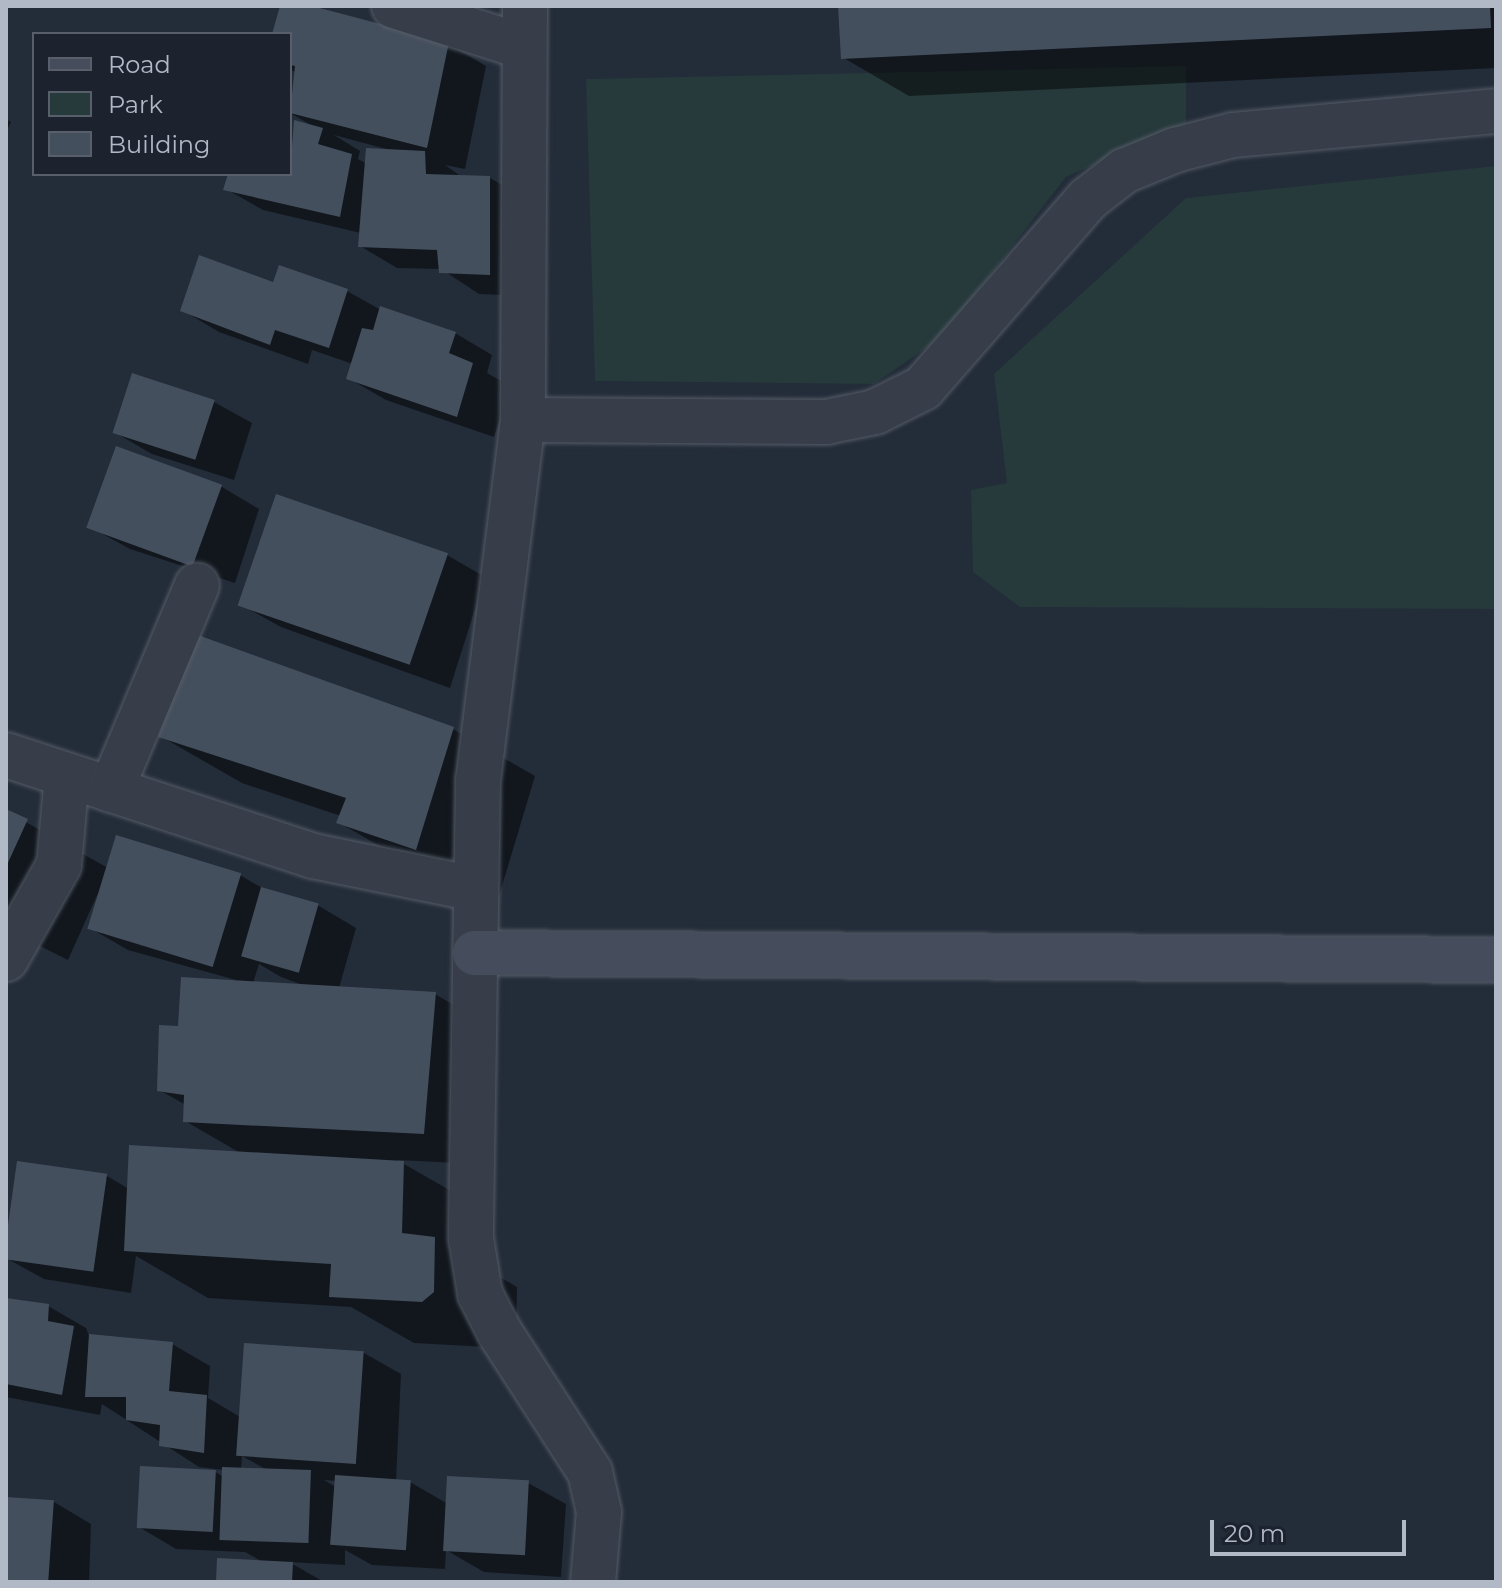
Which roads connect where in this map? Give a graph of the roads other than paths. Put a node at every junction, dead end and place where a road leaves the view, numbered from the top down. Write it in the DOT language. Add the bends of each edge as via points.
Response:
graph roads {
  1 [pos="394,6"];
  2 [pos="525,26"];
  3 [pos="1496,111"];
  4 [pos="523,420"];
  5 [pos="197,585"];
  6 [pos="6,755"];
  7 [pos="67,776"];
  8 [pos="111,790"];
  9 [pos="475,889"];
  10 [pos="475,953"];
  11 [pos="6,959"];
  12 [pos="1496,960"];
  13 [pos="593,1582"];
  1 -- 2 [label="street"];
  2 -- 4 [label="street"];
  3 -- 4 [label="street" via="1233,135 1124,171 1088,199 923,388 875,412 826,422"];
  4 -- 9 [label="street" via="478,779"];
  5 -- 8 [label="street"];
  6 -- 7 [label="street"];
  7 -- 8 [label="street"];
  7 -- 11 [label="street" via="59,865"];
  8 -- 9 [label="street" via="313,856"];
  9 -- 10 [label="street"];
  10 -- 12 [label="street"];
  10 -- 13 [label="street" via="471,1238 480,1294 590,1472 599,1512"];
}
